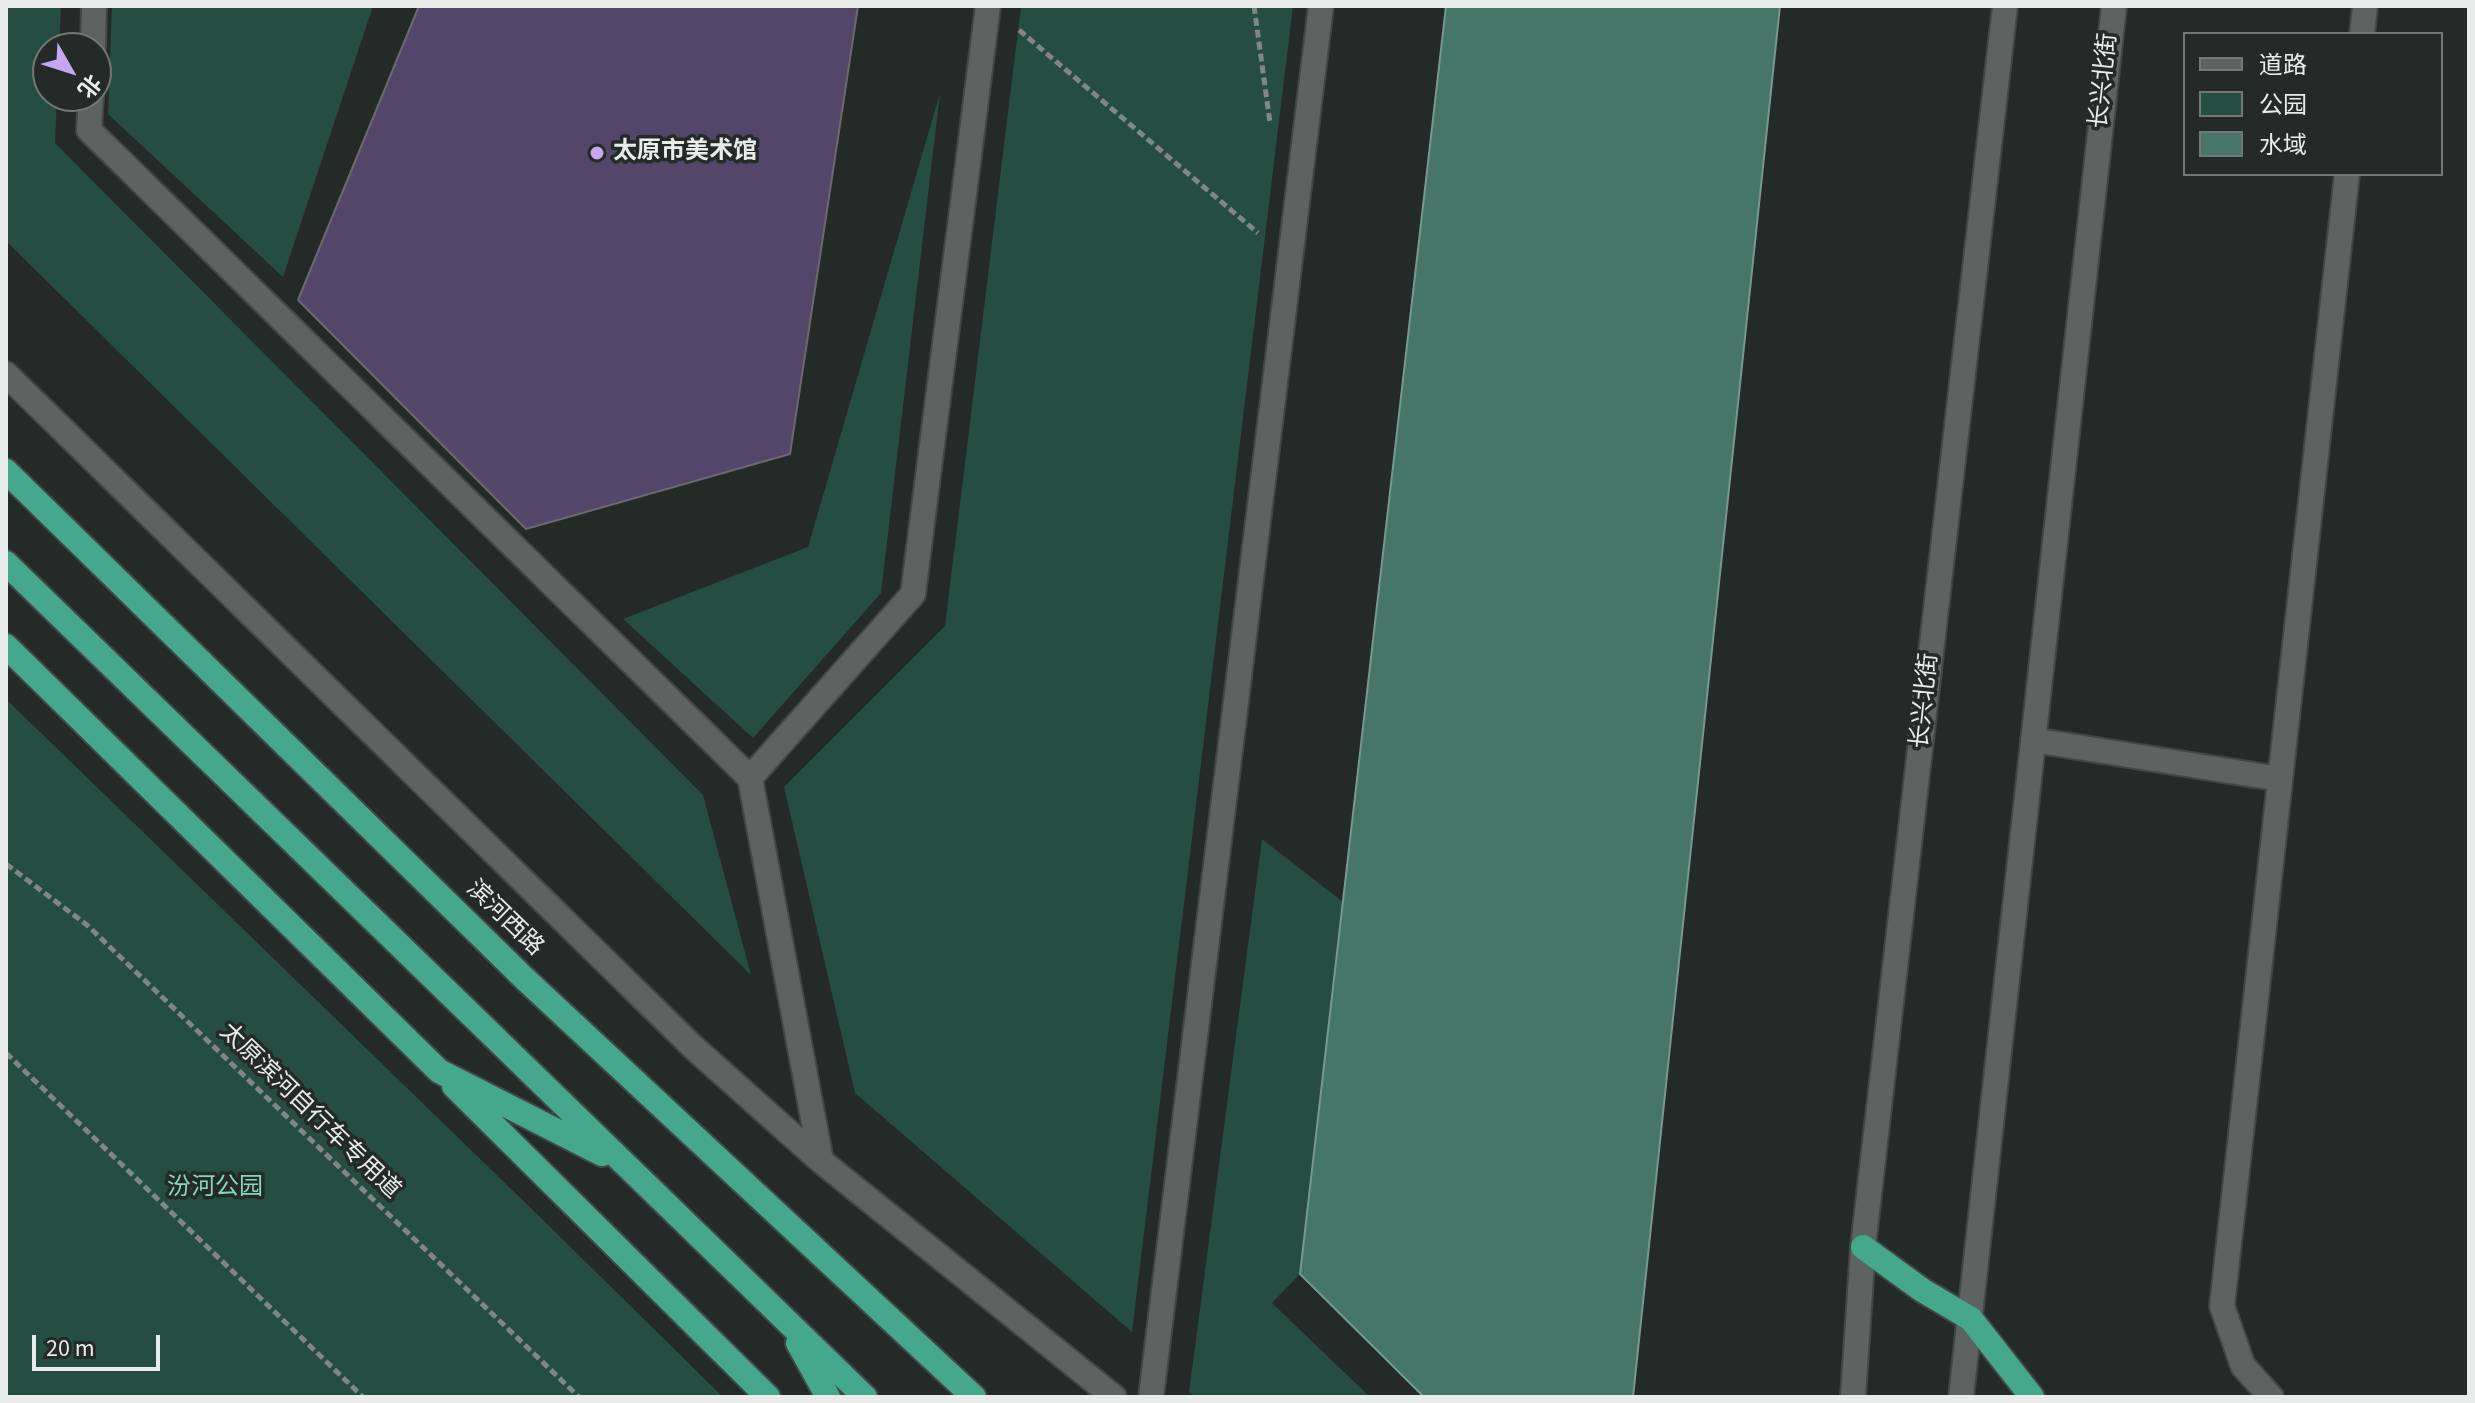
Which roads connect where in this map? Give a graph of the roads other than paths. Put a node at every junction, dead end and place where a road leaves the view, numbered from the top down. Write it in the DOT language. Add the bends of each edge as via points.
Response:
graph roads {
  1 [pos="94,6"];
  2 [pos="988,6"];
  3 [pos="1321,6"];
  4 [pos="2005,6"];
  5 [pos="2114,6"];
  6 [pos="2365,6"];
  7 [pos="93,32"];
  8 [pos="2362,32"];
  9 [pos="90,112"];
  10 [pos="2347,176"];
  11 [pos="6,374"];
  12 [pos="6,471"];
  13 [pos="6,563"];
  14 [pos="6,646"];
  15 [pos="2033,740"];
  16 [pos="750,778"];
  17 [pos="2280,779"];
  18 [pos="439,1071"];
  19 [pos="821,1161"];
  20 [pos="624,1165"];
  21 [pos="1863,1247"];
  22 [pos="1971,1319"];
  23 [pos="785,1320"];
  24 [pos="768,1397"];
  25 [pos="828,1397"];
  26 [pos="865,1397"];
  27 [pos="974,1397"];
  28 [pos="1114,1397"];
  29 [pos="1151,1397"];
  30 [pos="1853,1397"];
  31 [pos="1961,1397"];
  32 [pos="2032,1397"];
  33 [pos="2271,1397"];
  1 -- 7 [label="street"];
  2 -- 16 [label="street" via="913,594"];
  3 -- 29 [label="street"];
  4 -- 21 [label="street, 长兴北街"];
  5 -- 15 [label="street, 长兴北街"];
  6 -- 8 [label="street"];
  9 -- 16 [label="street" via="89,130"];
  10 -- 17 [label="street"];
  11 -- 19 [label="street" via="682,1036"];
  12 -- 27 [label="highway, 滨河西路" via="525,979"];
  13 -- 20 [label="highway"];
  14 -- 18 [label="highway"];
  15 -- 17 [label="street"];
  15 -- 22 [label="street, 长兴北街"];
  16 -- 19 [label="street"];
  17 -- 33 [label="street" via="2222,1306 2243,1366"];
  18 -- 20 [label="highway"];
  18 -- 24 [label="highway"];
  19 -- 28 [label="street"];
  20 -- 23 [label="highway"];
  21 -- 22 [label="highway"];
  21 -- 30 [label="street, 长兴北街"];
  22 -- 31 [label="street, 长兴北街"];
  22 -- 32 [label="highway"];
  23 -- 25 [label="highway"];
  23 -- 26 [label="highway"];
}
